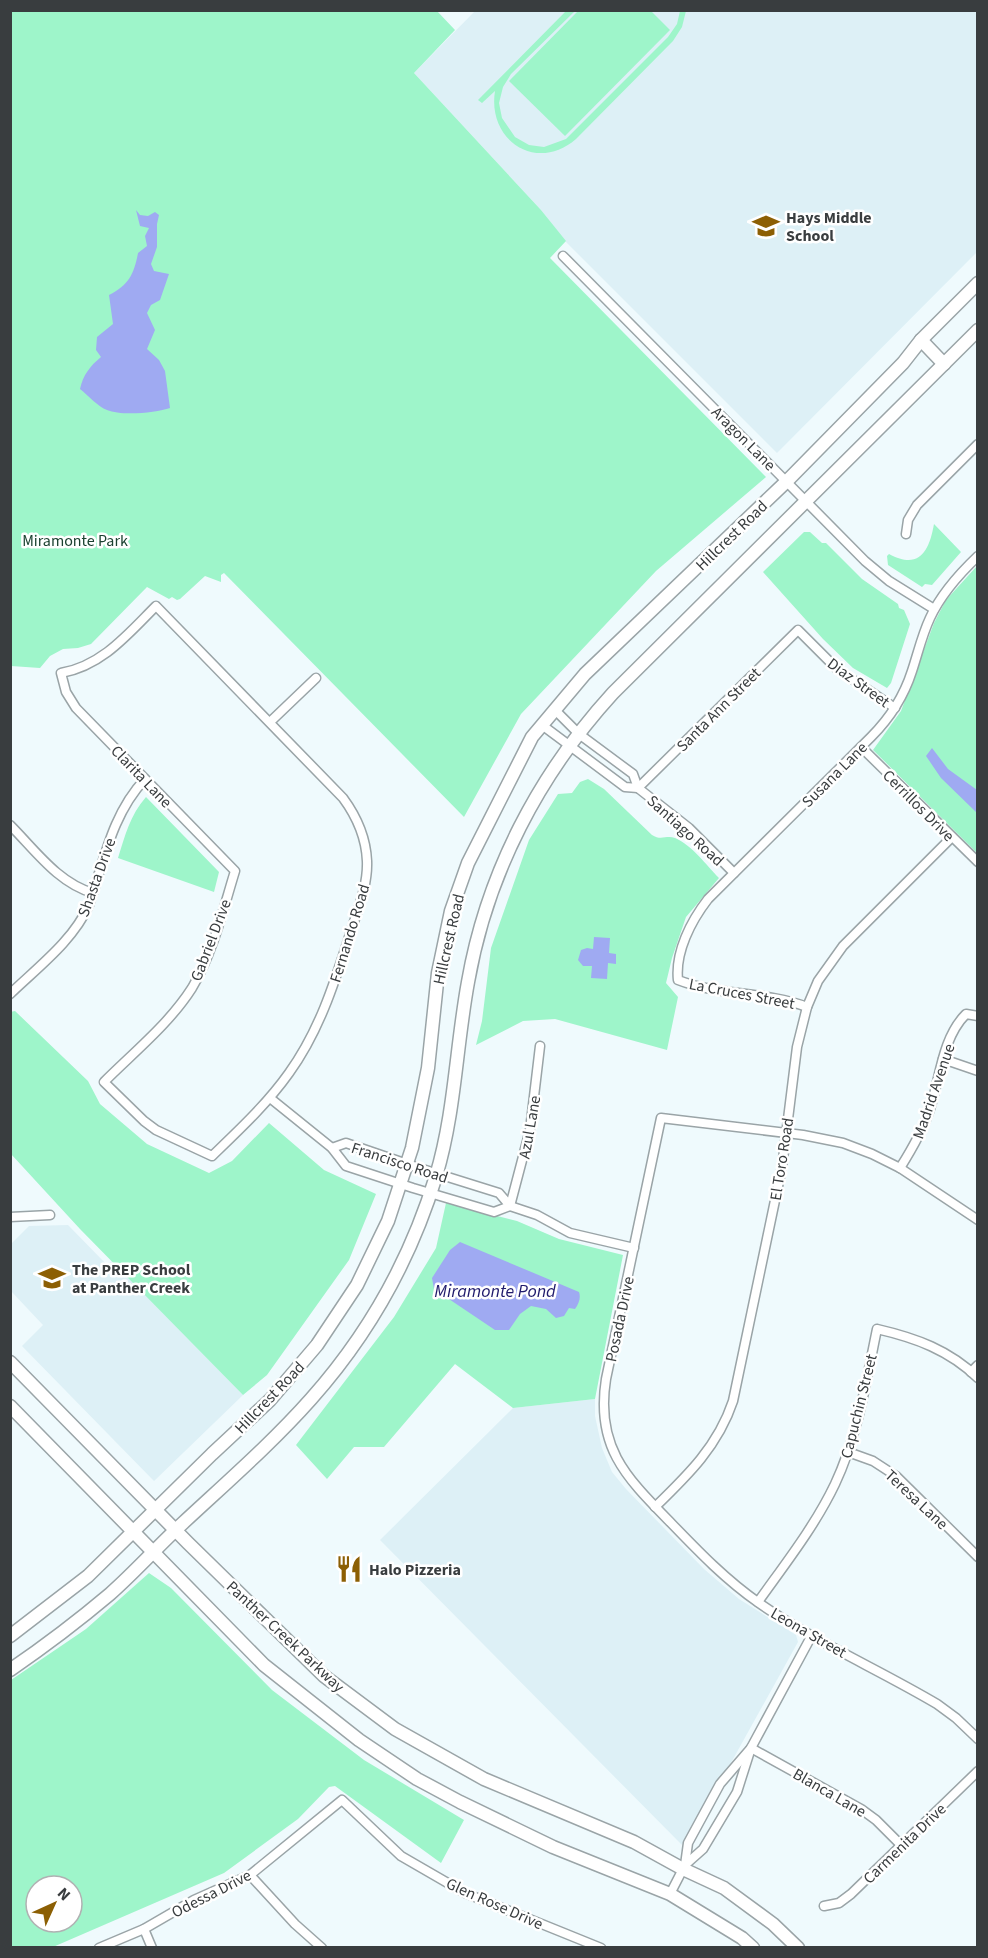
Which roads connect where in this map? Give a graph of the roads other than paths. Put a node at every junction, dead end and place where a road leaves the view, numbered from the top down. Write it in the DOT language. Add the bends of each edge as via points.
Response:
graph roads {
  1 [pos="563,256"];
  2 [pos="978,283"];
  3 [pos="978,330"];
  4 [pos="921,340"];
  5 [pos="944,364"];
  6 [pos="978,444"];
  7 [pos="787,481"];
  8 [pos="806,501"];
  9 [pos="906,534"];
  10 [pos="978,556"];
  11 [pos="156,606"];
  12 [pos="934,609"];
  13 [pos="798,630"];
  14 [pos="316,678"];
  15 [pos="895,708"];
  16 [pos="555,710"];
  17 [pos="270,723"];
  18 [pos="542,725"];
  19 [pos="579,734"];
  20 [pos="569,746"];
  21 [pos="861,747"];
  22 [pos="145,779"];
  23 [pos="638,788"];
  24 [pos="10,825"];
  25 [pos="952,837"];
  26 [pos="978,862"];
  27 [pos="235,871"];
  28 [pos="734,873"];
  29 [pos="93,893"];
  30 [pos="678,980"];
  31 [pos="10,994"];
  32 [pos="807,1007"];
  33 [pos="978,1016"];
  34 [pos="540,1046"];
  35 [pos="943,1059"];
  36 [pos="978,1071"];
  37 [pos="270,1098"];
  38 [pos="786,1133"];
  39 [pos="332,1148"];
  40 [pos="212,1156"];
  41 [pos="408,1165"];
  42 [pos="900,1168"];
  43 [pos="436,1174"];
  44 [pos="402,1184"];
  45 [pos="430,1193"];
  46 [pos="510,1206"];
  47 [pos="50,1215"];
  48 [pos="10,1216"];
  49 [pos="978,1220"];
  50 [pos="634,1248"];
  51 [pos="10,1362"];
  52 [pos="975,1371"];
  53 [pos="10,1406"];
  54 [pos="848,1452"];
  55 [pos="655,1507"];
  56 [pos="155,1510"];
  57 [pos="176,1530"];
  58 [pos="133,1532"];
  59 [pos="153,1552"];
  60 [pos="978,1557"];
  61 [pos="758,1602"];
  62 [pos="812,1635"];
  63 [pos="10,1636"];
  64 [pos="10,1670"];
  65 [pos="978,1739"];
  66 [pos="751,1748"];
  67 [pos="978,1771"];
  68 [pos="342,1800"];
  69 [pos="902,1846"];
  70 [pos="684,1867"];
  71 [pos="250,1875"];
  72 [pos="670,1894"];
  73 [pos="824,1906"];
  74 [pos="144,1929"];
  75 [pos="99,1947"];
  76 [pos="152,1947"];
  77 [pos="322,1947"];
  78 [pos="599,1947"];
  79 [pos="753,1947"];
  80 [pos="798,1947"];
  1 -- 7 [label="street, Aragon Lane"];
  2 -- 4 [label="street, Hillcrest Road"];
  3 -- 5 [label="street, Hillcrest Road"];
  4 -- 5 [label="street"];
  4 -- 7 [label="street, Hillcrest Road"];
  5 -- 8 [label="street, Hillcrest Road"];
  6 -- 9 [label="street" via="917,505 908,520"];
  7 -- 8 [label="street, Aragon Lane"];
  7 -- 16 [label="street, Hillcrest Road" via="585,675"];
  8 -- 12 [label="street, Aragon Lane" via="881,575"];
  8 -- 19 [label="street, Hillcrest Road" via="613,693"];
  10 -- 12 [label="street, Susana Lane"];
  11 -- 17 [label="street, Fernando Road"];
  11 -- 22 [label="street, Clarita Lane" via="104,655 61,673 76,708"];
  12 -- 15 [label="street, Susana Lane"];
  13 -- 15 [label="street, Diaz Street" via="837,669"];
  13 -- 23 [label="street, Santa Ann Street"];
  14 -- 17 [label="street"];
  15 -- 21 [label="street, Susana Lane"];
  16 -- 18 [label="street, Hillcrest Road"];
  16 -- 19 [label="street, Santiago Road"];
  17 -- 37 [label="street, Fernando Road" via="352,811 362,833 367,869 363,893 320,1018 303,1051"];
  18 -- 20 [label="street, Santiago Road"];
  18 -- 41 [label="street, Hillcrest Road" via="532,737 468,863 451,910 438,973 422,1103"];
  19 -- 20 [label="street, Hillcrest Road"];
  19 -- 23 [label="street, Santiago Road" via="633,774"];
  20 -- 23 [label="street, Santiago Road" via="625,787"];
  20 -- 43 [label="street, Hillcrest Road" via="519,826 484,913 468,979 454,1090"];
  21 -- 25 [label="street, Cerrillos Drive"];
  21 -- 28 [label="street, Susana Lane"];
  22 -- 27 [label="street, Clarita Lane"];
  22 -- 29 [label="street, Shasta Drive" via="119,815"];
  23 -- 28 [label="street, Santiago Road" via="689,828"];
  24 -- 29 [label="street" via="61,876"];
  25 -- 26 [label="street, Cerrillos Drive"];
  25 -- 32 [label="street, El Toro Road" via="843,946 825,968"];
  27 -- 40 [label="street, Gabriel Drive" via="193,986 171,1016 104,1082 156,1130"];
  28 -- 30 [label="street, Susana Lane" via="695,918 682,950"];
  29 -- 31 [label="street, Shasta Drive" via="73,932"];
  30 -- 32 [label="street, La Cruces Street"];
  32 -- 38 [label="street, El Toro Road" via="797,1047"];
  33 -- 35 [label="street, Madrid Avenue" via="966,1014 958,1022"];
  34 -- 46 [label="street, Azul Lane" via="530,1130"];
  35 -- 36 [label="street"];
  35 -- 42 [label="street, Madrid Avenue" via="926,1119"];
  37 -- 39 [label="street"];
  37 -- 40 [label="street, Fernando Road"];
  38 -- 42 [label="street" via="843,1143"];
  38 -- 50 [label="street, Posada Drive" via="661,1118"];
  38 -- 55 [label="street, El Toro Road" via="729,1412 705,1455"];
  39 -- 41 [label="street, Francisco Road" via="346,1143"];
  39 -- 44 [label="street, Francisco Road" via="346,1166"];
  41 -- 43 [label="street, Francisco Road"];
  41 -- 44 [label="street, Hillcrest Road"];
  42 -- 49 [label="street"];
  43 -- 45 [label="street, Hillcrest Road"];
  43 -- 46 [label="street, Francisco Road" via="499,1193"];
  44 -- 45 [label="street, Francisco Road"];
  44 -- 56 [label="street, Hillcrest Road" via="368,1264 317,1345 270,1400"];
  45 -- 46 [label="street, Francisco Road" via="494,1212"];
  45 -- 57 [label="street, Hillcrest Road" via="395,1277 343,1360 296,1415"];
  46 -- 50 [label="street, Francisco Road" via="579,1236"];
  47 -- 48 [label="street"];
  50 -- 55 [label="street, Posada Drive" via="606,1378 604,1412 607,1433 620,1464"];
  51 -- 56 [label="street, Panther Creek Parkway"];
  52 -- 54 [label="street, Capuchin Street" via="932,1345 877,1329"];
  53 -- 58 [label="street, Panther Creek Parkway"];
  54 -- 60 [label="street, Teresa Lane" via="873,1461 896,1476"];
  54 -- 61 [label="street, Capuchin Street" via="817,1517"];
  55 -- 61 [label="street, Leona Street" via="713,1566"];
  56 -- 57 [label="street, Panther Creek Parkway"];
  56 -- 58 [label="street, Hillcrest Road"];
  57 -- 59 [label="street, Hillcrest Road"];
  57 -- 70 [label="street, Panther Creek Parkway" via="324,1676 395,1729 484,1779"];
  58 -- 59 [label="street, Panther Creek Parkway"];
  58 -- 63 [label="street, Hillcrest Road" via="88,1576"];
  59 -- 64 [label="street, Hillcrest Road" via="111,1593"];
  59 -- 72 [label="street, Panther Creek Parkway" via="264,1665 417,1779 554,1846"];
  61 -- 62 [label="street, Leona Street"];
  62 -- 65 [label="street, Leona Street" via="937,1704"];
  62 -- 66 [label="street"];
  66 -- 69 [label="street, Blanca Lane" via="861,1809"];
  66 -- 70 [label="street" via="737,1792 702,1849"];
  66 -- 70 [label="street" via="720,1784 688,1843"];
  67 -- 69 [label="street, Carmenita Drive"];
  68 -- 71 [label="street, Odessa Drive"];
  68 -- 78 [label="street, Glen Rose Drive" via="401,1856 456,1888"];
  69 -- 73 [label="street, Carmenita Drive" via="851,1894 839,1903"];
  70 -- 72 [label="street"];
  70 -- 80 [label="street, Panther Creek Parkway" via="724,1888"];
  71 -- 74 [label="street, Odessa Drive" via="194,1900"];
  71 -- 77 [label="street"];
  72 -- 79 [label="street, Panther Creek Parkway"];
  74 -- 75 [label="street, Odessa Drive"];
  74 -- 76 [label="street"];
}
